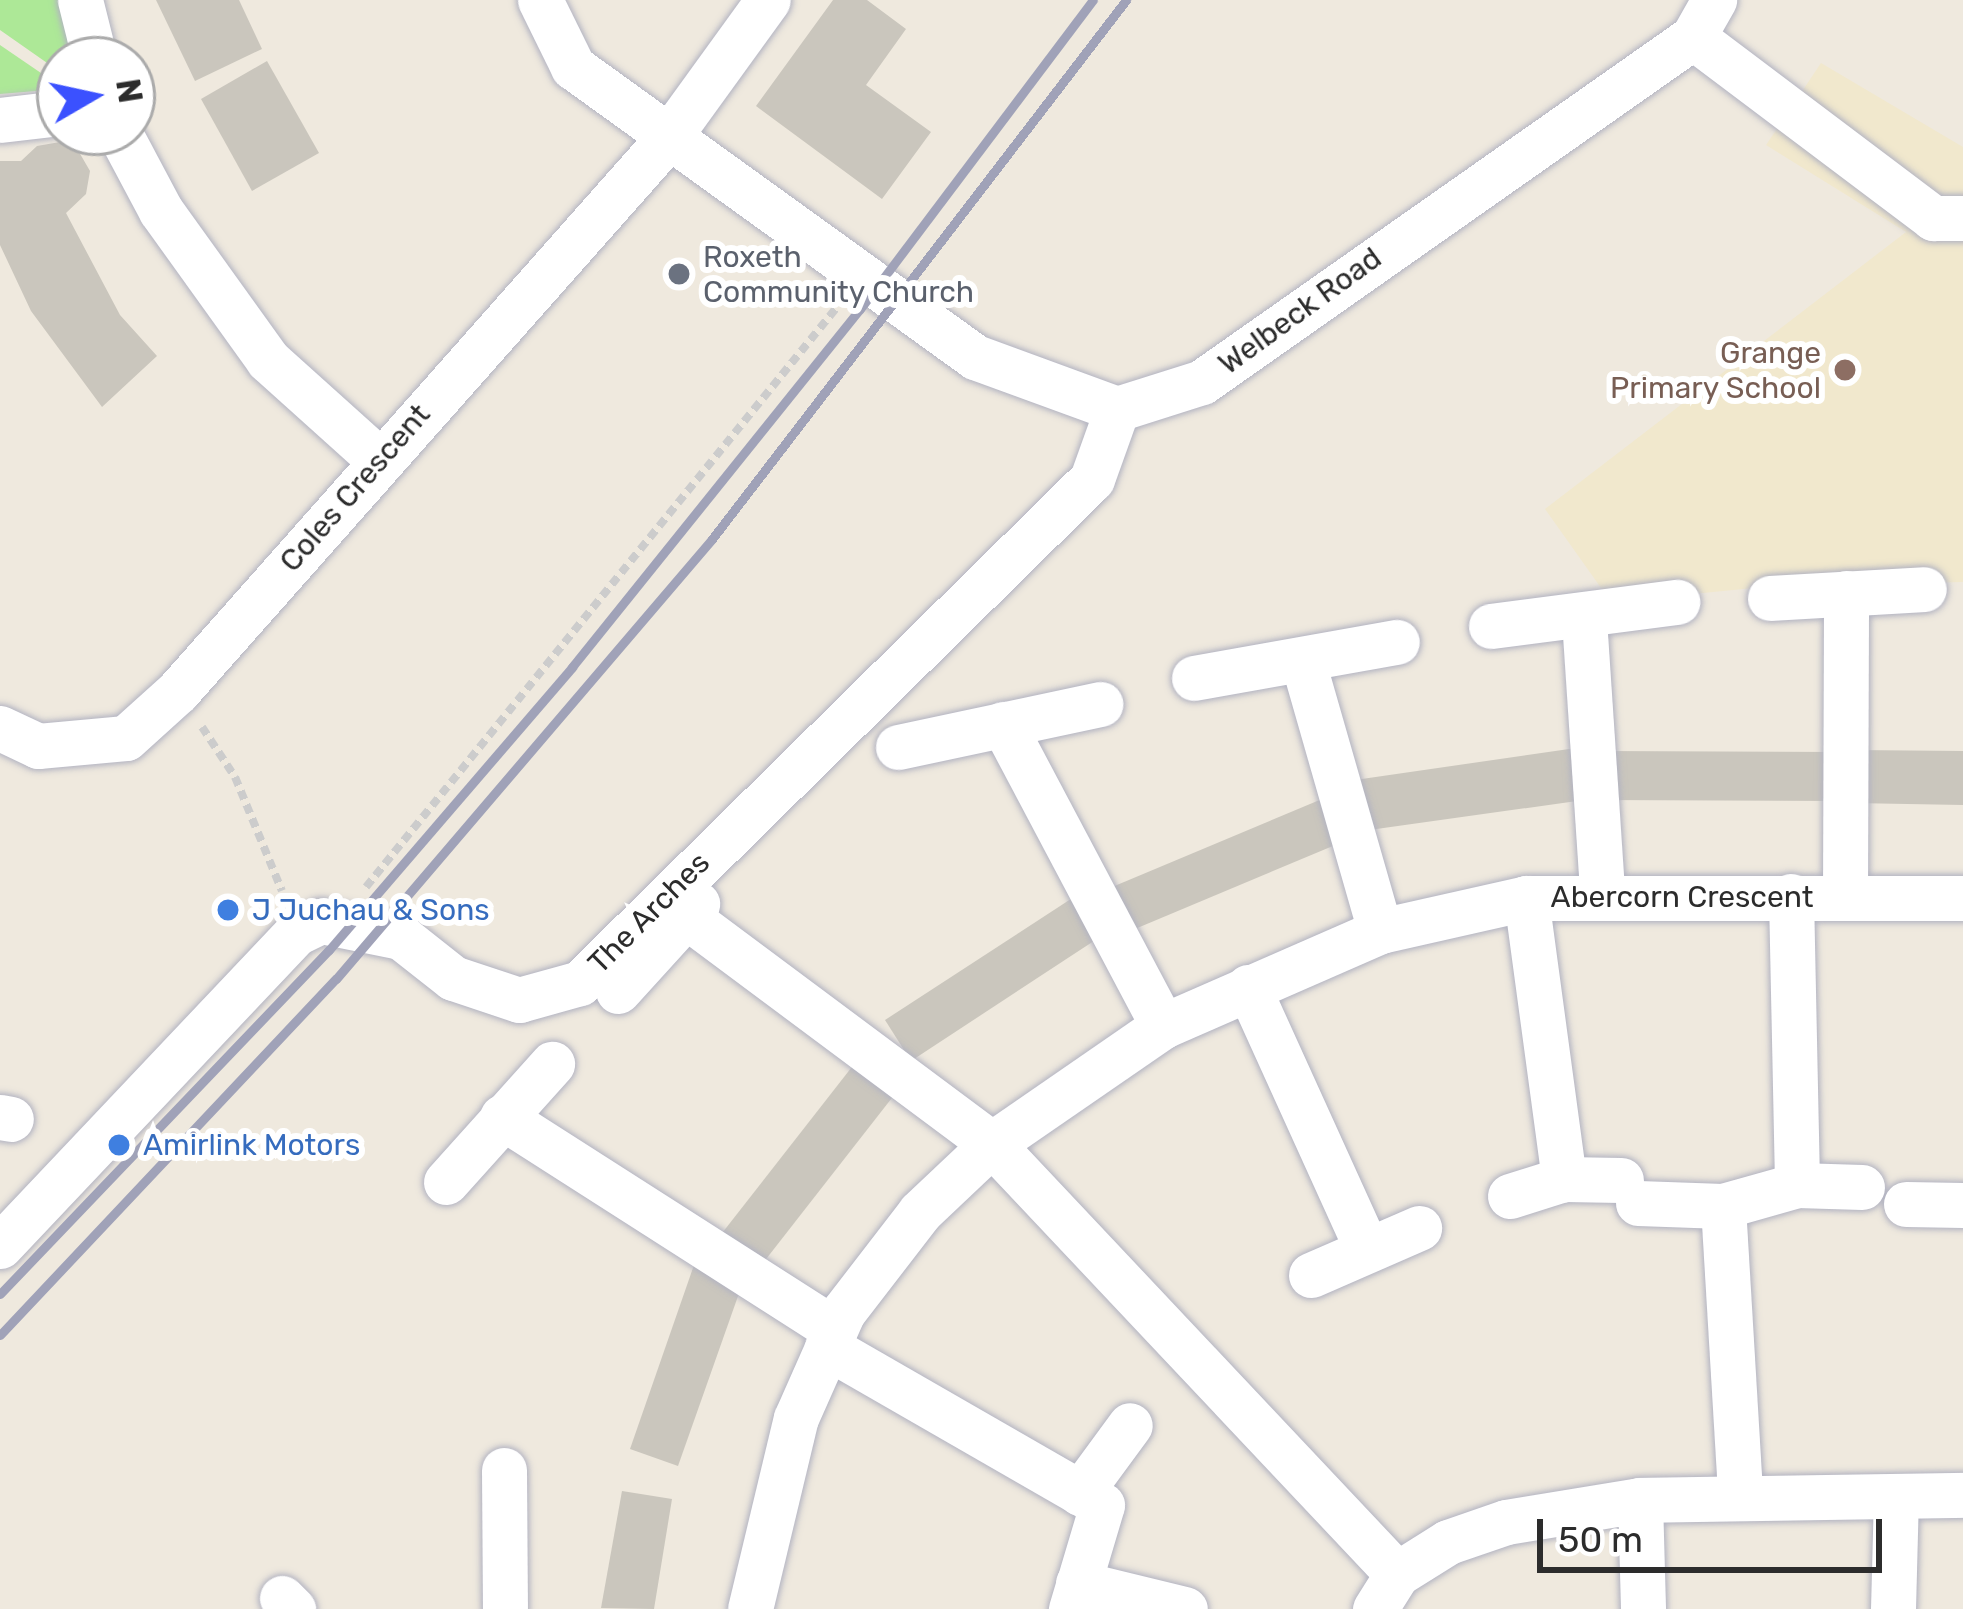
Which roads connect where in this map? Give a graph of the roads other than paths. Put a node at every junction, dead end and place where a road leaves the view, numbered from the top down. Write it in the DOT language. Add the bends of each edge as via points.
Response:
graph roads {
  1 [pos="80,0"];
  2 [pos="540,0"];
  3 [pos="768,0"];
  4 [pos="1703,19"];
  5 [pos="89,36"];
  6 [pos="36,116"];
  7 [pos="0,120"];
  8 [pos="668,138"];
  9 [pos="132,156"];
  10 [pos="1963,218"];
  11 [pos="1118,409"];
  12 [pos="378,459"];
  13 [pos="1924,589"];
  14 [pos="1846,593"];
  15 [pos="1770,598"];
  16 [pos="1677,602"];
  17 [pos="1584,619"];
  18 [pos="1491,626"];
  19 [pos="1397,642"];
  20 [pos="1303,662"];
  21 [pos="1194,678"];
  22 [pos="1100,704"];
  23 [pos="1004,724"];
  24 [pos="0,728"];
  25 [pos="898,747"];
  26 [pos="803,789"];
  27 [pos="1602,892"];
  28 [pos="1791,896"];
  29 [pos="1845,897"];
  30 [pos="1526,898"];
  31 [pos="1963,898"];
  32 [pos="686,916"];
  33 [pos="1380,931"];
  34 [pos="1248,987"];
  35 [pos="618,991"];
  36 [pos="1163,1026"];
  37 [pos="552,1064"];
  38 [pos="502,1118"];
  39 [pos="992,1144"];
  40 [pos="1564,1179"];
  41 [pos="446,1182"];
  42 [pos="1797,1185"];
  43 [pos="1862,1187"];
  44 [pos="1510,1196"];
  45 [pos="1906,1204"];
  46 [pos="1963,1205"];
  47 [pos="1723,1206"];
  48 [pos="1419,1228"];
  49 [pos="0,1246"];
  50 [pos="1366,1247"];
  51 [pos="1311,1275"];
  52 [pos="831,1338"];
  53 [pos="1130,1425"];
  54 [pos="504,1470"];
  55 [pos="1080,1493"];
  56 [pos="1740,1495"];
  57 [pos="1963,1495"];
  58 [pos="1896,1496"];
  59 [pos="1640,1500"];
  60 [pos="1386,1592"];
  61 [pos="1075,1596"];
  62 [pos="505,1609"];
  63 [pos="749,1609"];
  64 [pos="1184,1609"];
  65 [pos="1642,1609"];
  66 [pos="1893,1609"];
  1 -- 5 [label="street"];
  2 -- 8 [label="street" via="573,68"];
  3 -- 8 [label="street, Coles Crescent"];
  4 -- 10 [label="street" via="1933,218"];
  4 -- 11 [label="street, Welbeck Road" via="1202,382"];
  6 -- 7 [label="street"];
  8 -- 11 [label="street" via="975,357"];
  8 -- 12 [label="street, Coles Crescent"];
  9 -- 12 [label="street" via="161,211 268,360"];
  11 -- 49 [label="street, The Arches" via="1092,479 580,983 519,1000 453,979 401,937 317,927"];
  12 -- 24 [label="street, Coles Crescent" via="178,691 126,738 38,746"];
  13 -- 14 [label="street"];
  14 -- 15 [label="street"];
  14 -- 29 [label="street"];
  16 -- 17 [label="street"];
  17 -- 18 [label="street"];
  17 -- 27 [label="street"];
  19 -- 20 [label="street"];
  20 -- 21 [label="street"];
  20 -- 33 [label="street"];
  22 -- 23 [label="street"];
  23 -- 25 [label="street"];
  23 -- 36 [label="street"];
  26 -- 32 [label="street"];
  27 -- 28 [label="street, Abercorn Crescent"];
  27 -- 30 [label="street, Abercorn Crescent"];
  28 -- 29 [label="street, Abercorn Crescent"];
  28 -- 42 [label="street"];
  29 -- 31 [label="street, Abercorn Crescent"];
  30 -- 33 [label="street, Abercorn Crescent"];
  30 -- 40 [label="street"];
  32 -- 35 [label="street"];
  32 -- 39 [label="street"];
  33 -- 34 [label="street, Abercorn Crescent"];
  34 -- 36 [label="street, Abercorn Crescent"];
  34 -- 50 [label="street"];
  36 -- 39 [label="street, Abercorn Crescent"];
  37 -- 38 [label="street"];
  38 -- 41 [label="street"];
  38 -- 52 [label="street"];
  39 -- 52 [label="street, Abercorn Crescent" via="920,1212"];
  39 -- 60 [label="street"];
  40 -- 44 [label="street"];
  40 -- 47 [label="street"];
  42 -- 43 [label="street"];
  42 -- 47 [label="street"];
  45 -- 46 [label="street"];
  47 -- 56 [label="street"];
  48 -- 50 [label="street"];
  50 -- 51 [label="street"];
  52 -- 55 [label="street"];
  52 -- 63 [label="street, Abercorn Crescent" via="790,1437"];
  53 -- 55 [label="street"];
  54 -- 62 [label="street"];
  55 -- 61 [label="street" via="1102,1505"];
  56 -- 58 [label="street"];
  56 -- 59 [label="street"];
  57 -- 58 [label="street"];
  58 -- 66 [label="street"];
  59 -- 60 [label="street" via="1506,1522 1448,1542"];
  59 -- 65 [label="street"];
  61 -- 64 [label="street"];
}
